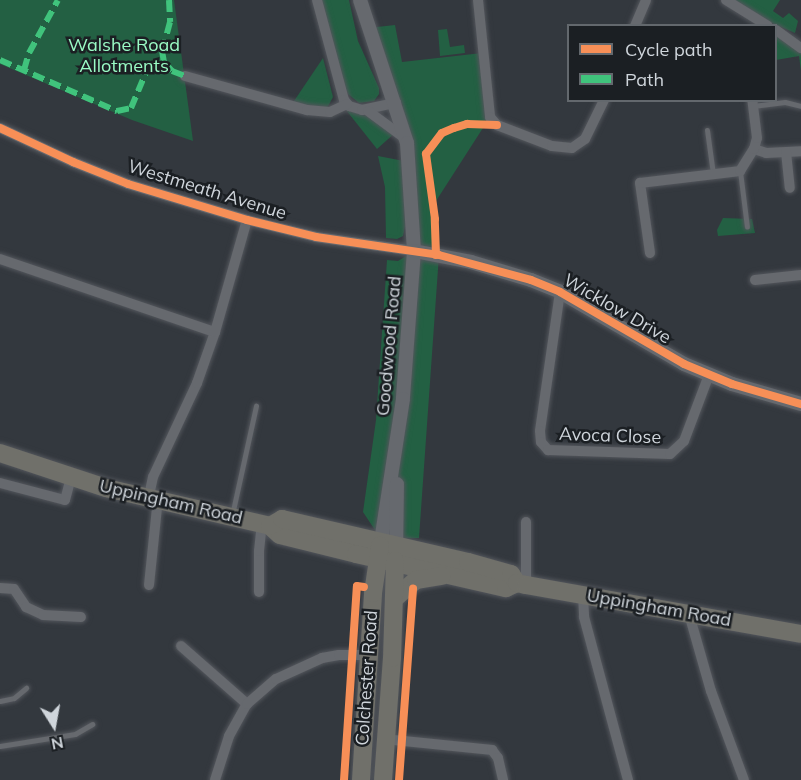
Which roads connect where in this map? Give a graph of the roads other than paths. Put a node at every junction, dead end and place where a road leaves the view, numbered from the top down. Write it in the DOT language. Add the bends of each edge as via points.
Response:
graph roads {
  1 [pos="317,0"];
  2 [pos="360,0"];
  3 [pos="478,0"];
  4 [pos="646,0"];
  5 [pos="726,0"];
  6 [pos="636,24"];
  7 [pos="765,24"];
  8 [pos="777,31"];
  9 [pos="801,48"];
  10 [pos="184,76"];
  11 [pos="603,102"];
  12 [pos="396,103"];
  13 [pos="752,103"];
  14 [pos="347,104"];
  15 [pos="801,106"];
  16 [pos="369,111"];
  17 [pos="0,128"];
  18 [pos="707,130"];
  19 [pos="406,139"];
  20 [pos="754,148"];
  21 [pos="801,151"];
  22 [pos="786,152"];
  23 [pos="740,171"];
  24 [pos="713,174"];
  25 [pos="790,188"];
  26 [pos="247,220"];
  27 [pos="747,227"];
  28 [pos="414,251"];
  29 [pos="650,253"];
  30 [pos="0,259"];
  31 [pos="801,275"];
  32 [pos="755,280"];
  33 [pos="560,292"];
  34 [pos="215,332"];
  35 [pos="710,375"];
  36 [pos="801,404"];
  37 [pos="256,406"];
  38 [pos="0,453"];
  39 [pos="71,477"];
  40 [pos="0,483"];
  41 [pos="153,500"];
  42 [pos="232,517"];
  43 [pos="526,522"];
  44 [pos="266,525"];
  45 [pos="388,551"];
  46 [pos="456,576"];
  47 [pos="522,584"];
  48 [pos="149,585"];
  49 [pos="0,588"];
  50 [pos="259,592"];
  51 [pos="583,595"];
  52 [pos="394,599"];
  53 [pos="690,614"];
  54 [pos="81,617"];
  55 [pos="801,634"];
  56 [pos="181,646"];
  57 [pos="370,655"];
  58 [pos="26,688"];
  59 [pos="0,700"];
  60 [pos="247,704"];
  61 [pos="92,724"];
  62 [pos="384,739"];
  63 [pos="0,746"];
  64 [pos="215,780"];
  65 [pos="361,780"];
  66 [pos="383,780"];
  67 [pos="503,780"];
  68 [pos="628,780"];
  69 [pos="744,780"];
  1 -- 14 [label="street" via="338,85"];
  2 -- 12 [label="street, Goodwood Road"];
  3 -- 11 [label="street" via="490,117 497,125 552,146 572,148 585,139"];
  4 -- 6 [label="street"];
  5 -- 7 [label="street"];
  8 -- 9 [label="street"];
  10 -- 14 [label="street" via="307,110 330,112"];
  12 -- 16 [label="street"];
  12 -- 19 [label="street, Goodwood Road"];
  13 -- 15 [label="lane" via="785,102"];
  13 -- 20 [label="street" via="757,138"];
  14 -- 16 [label="street"];
  16 -- 19 [label="street"];
  17 -- 26 [label="street, Westmeath Avenue" via="128,184"];
  18 -- 24 [label="lane"];
  19 -- 28 [label="street, Goodwood Road"];
  20 -- 22 [label="street" via="766,153"];
  20 -- 23 [label="street"];
  21 -- 22 [label="street"];
  22 -- 25 [label="street"];
  23 -- 24 [label="street"];
  23 -- 27 [label="lane"];
  24 -- 29 [label="street" via="640,183"];
  26 -- 28 [label="street, Westmeath Avenue" via="316,237"];
  26 -- 34 [label="street"];
  28 -- 33 [label="street, Wicklow Drive" via="502,270"];
  28 -- 45 [label="street, Goodwood Road"];
  30 -- 34 [label="street"];
  31 -- 32 [label="street"];
  33 -- 35 [label="street, Wicklow Drive" via="659,351"];
  33 -- 35 [label="street, Avoca Close" via="540,431 541,442 548,450 670,454 684,441"];
  34 -- 41 [label="street" via="197,383 156,470 150,491"];
  35 -- 36 [label="street, Wicklow Drive"];
  37 -- 42 [label="lane"];
  38 -- 39 [label="highway, Uppingham Road"];
  39 -- 40 [label="street" via="64,500"];
  39 -- 41 [label="highway, Uppingham Road"];
  41 -- 42 [label="highway, Uppingham Road"];
  41 -- 48 [label="street" via="158,508"];
  42 -- 44 [label="highway, Uppingham Road"];
  43 -- 47 [label="street"];
  44 -- 45 [label="highway, Uppingham Road" via="282,519"];
  44 -- 50 [label="street" via="259,551"];
  45 -- 46 [label="highway, Uppingham Road"];
  45 -- 47 [label="highway, Uppingham Road" via="511,574"];
  45 -- 52 [label="highway, Colchester Road"];
  45 -- 57 [label="highway, Colchester Road" via="373,593"];
  46 -- 47 [label="highway, Uppingham Road" via="506,588"];
  46 -- 52 [label="highway" via="416,580"];
  47 -- 51 [label="highway, Uppingham Road"];
  49 -- 54 [label="street" via="14,589 26,607 43,615"];
  51 -- 53 [label="highway, Uppingham Road"];
  51 -- 68 [label="street" via="584,617"];
  52 -- 62 [label="highway, Colchester Road"];
  53 -- 55 [label="highway, Uppingham Road"];
  53 -- 69 [label="street" via="711,692"];
  56 -- 60 [label="street"];
  57 -- 60 [label="street" via="322,658 276,679"];
  57 -- 65 [label="highway, Colchester Road"];
  58 -- 59 [label="lane" via="14,698"];
  60 -- 64 [label="street" via="229,736"];
  61 -- 63 [label="lane" via="75,734"];
  62 -- 66 [label="highway, Colchester Road"];
  62 -- 67 [label="street" via="492,750"];
}
